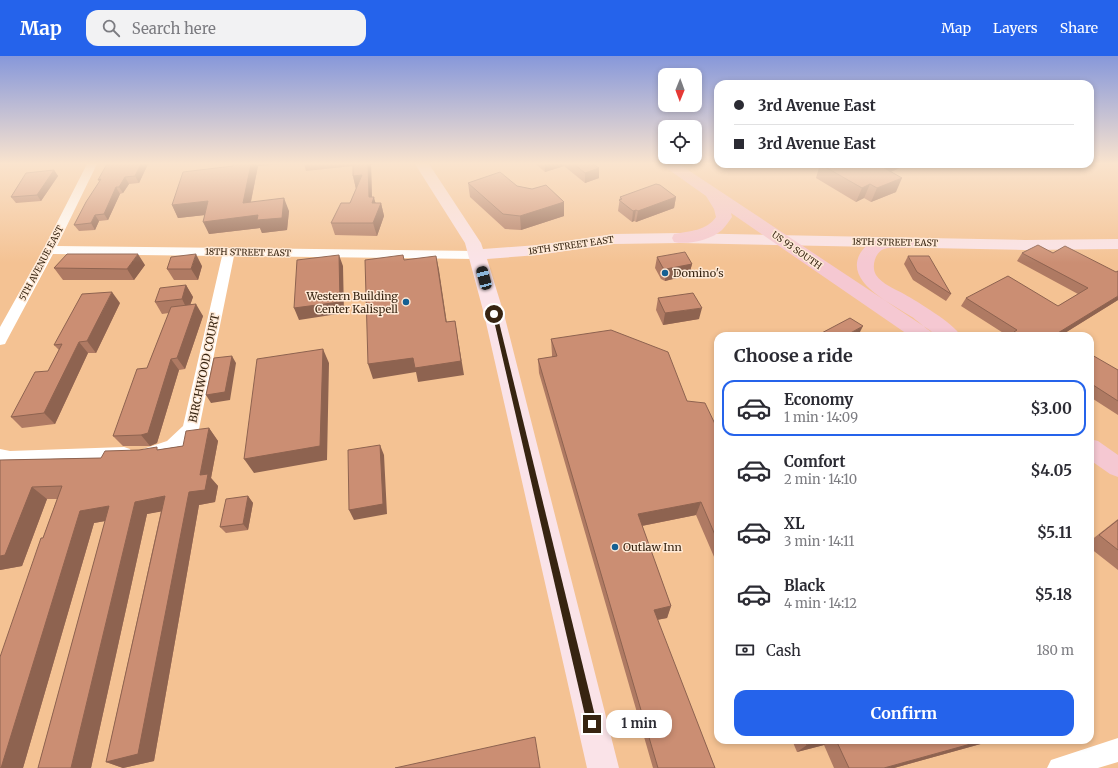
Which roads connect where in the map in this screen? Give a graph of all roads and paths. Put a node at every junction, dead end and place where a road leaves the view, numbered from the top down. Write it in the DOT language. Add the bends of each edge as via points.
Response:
graph roads {
  1 [pos="75,197"];
  2 [pos="444,197"];
  3 [pos="715,197"];
  4 [pos="720,197"];
  5 [pos="680,238"];
  6 [pos="784,240"];
  7 [pos="906,243"];
  8 [pos="1118,244"];
  9 [pos="49,250"];
  10 [pos="229,252"];
  11 [pos="478,255"];
  12 [pos="918,332"];
  13 [pos="945,332"];
  14 [pos="0,340"];
  15 [pos="1094,451"];
  16 [pos="0,456"];
  17 [pos="1118,467"];
  18 [pos="1118,750"];
  19 [pos="603,768"];
  20 [pos="1059,768"];
  1 -- 9 [label="street, 5TH AVENUE EAST"];
  2 -- 11 [label="street" via="466,230"];
  3 -- 5 [label="main road" via="724,217 720,224 702,235"];
  4 -- 6 [label="main road, US 93 SOUTH"];
  5 -- 6 [label="street, 18TH STREET EAST"];
  5 -- 11 [label="street, 18TH STREET EAST" via="614,239 538,250"];
  6 -- 7 [label="street, 18TH STREET EAST"];
  6 -- 12 [label="main road, US 93 SOUTH"];
  7 -- 8 [label="street, 18TH STREET EAST"];
  7 -- 13 [label="main road" via="877,245 871,250 865,270 869,278"];
  9 -- 10 [label="street, 18TH STREET EAST"];
  9 -- 14 [label="street, 5TH AVENUE EAST"];
  10 -- 11 [label="street, 18TH STREET EAST"];
  10 -- 16 [label="street, BIRCHWOOD COURT" via="191,429 180,441 166,450 150,454 10,458"];
  11 -- 19 [label="street"];
  15 -- 17 [label="main road"];
  18 -- 20 [label="street"];
}
